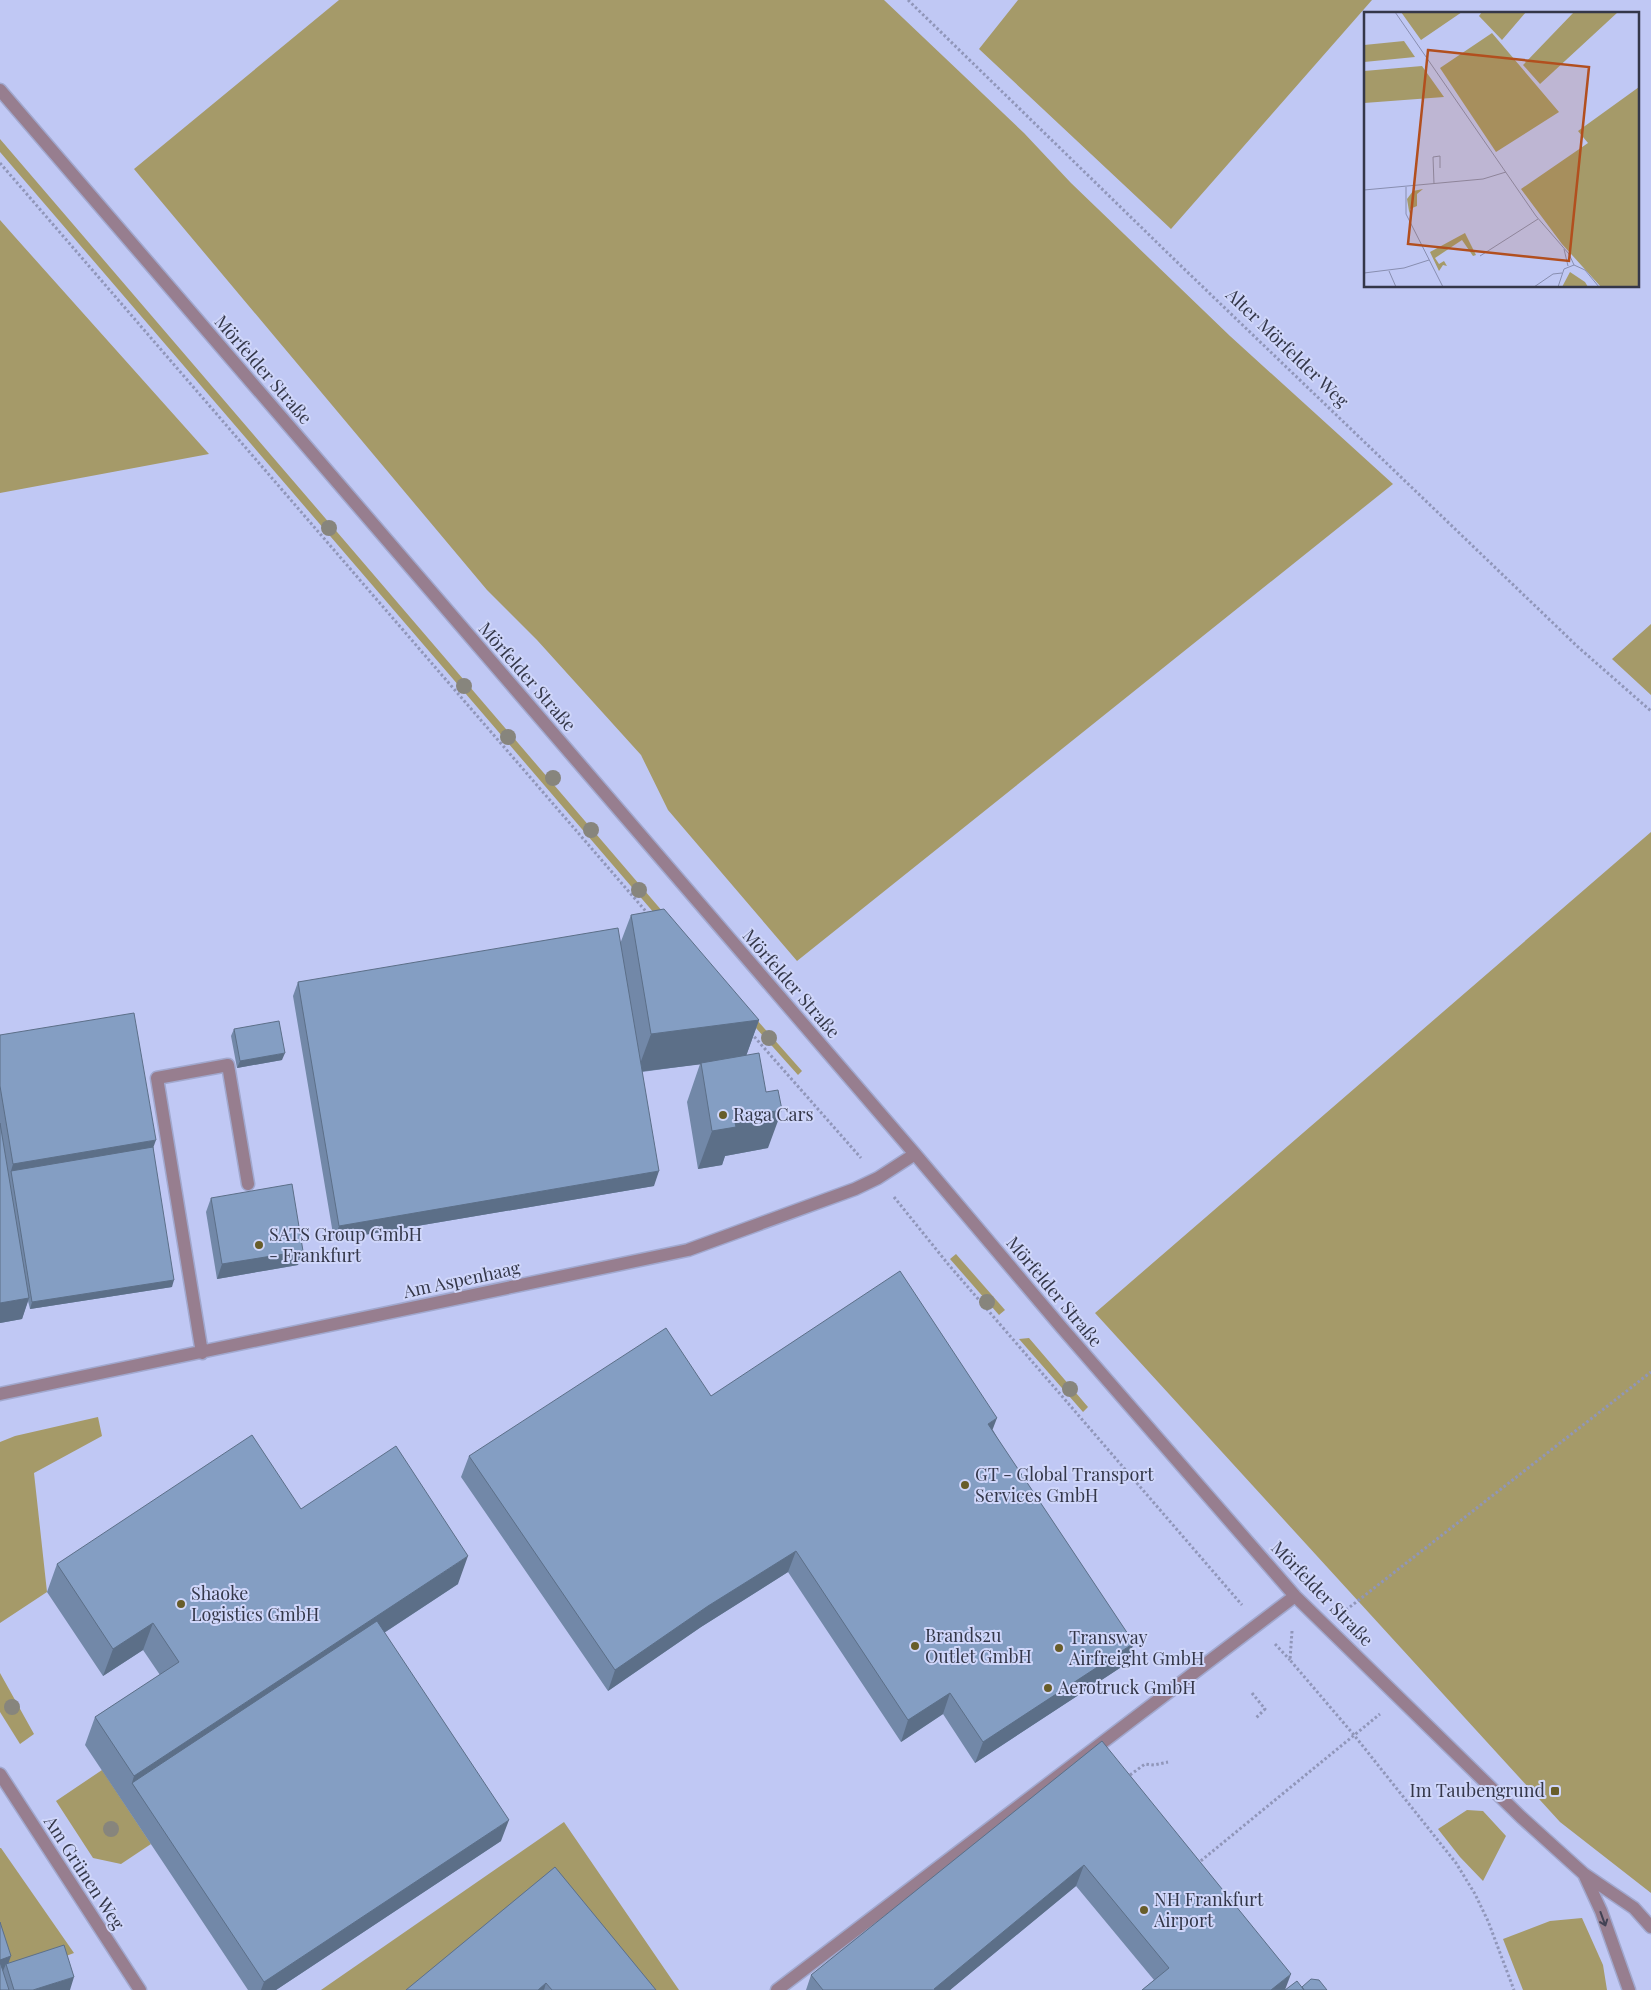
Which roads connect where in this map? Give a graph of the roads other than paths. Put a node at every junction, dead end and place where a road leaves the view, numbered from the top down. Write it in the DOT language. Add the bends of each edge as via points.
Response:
graph roads {
  1 [pos="0,90"];
  2 [pos="915,1154"];
  3 [pos="248,1184"];
  4 [pos="202,1353"];
  5 [pos="0,1394"];
  6 [pos="1295,1596"];
  7 [pos="0,1774"];
  8 [pos="1584,1874"];
  9 [pos="1651,1927"];
  10 [pos="140,1990"];
  11 [pos="778,1990"];
  12 [pos="1629,1990"];
  1 -- 2 [label="street, Mörfelder Straße"];
  2 -- 4 [label="street, Am Aspenhaag" via="855,1189 688,1250"];
  2 -- 6 [label="street, Mörfelder Straße"];
  3 -- 4 [label="street" via="228,1065 157,1078"];
  4 -- 5 [label="street, Am Aspenhaag"];
  6 -- 8 [label="street, Mörfelder Straße"];
  6 -- 11 [label="street"];
  7 -- 10 [label="street, Am Grünen Weg"];
  8 -- 9 [label="street, Mörfelder Straße" via="1634,1908"];
  8 -- 12 [label="street, Mörfelder Straße, one-way"];
}
